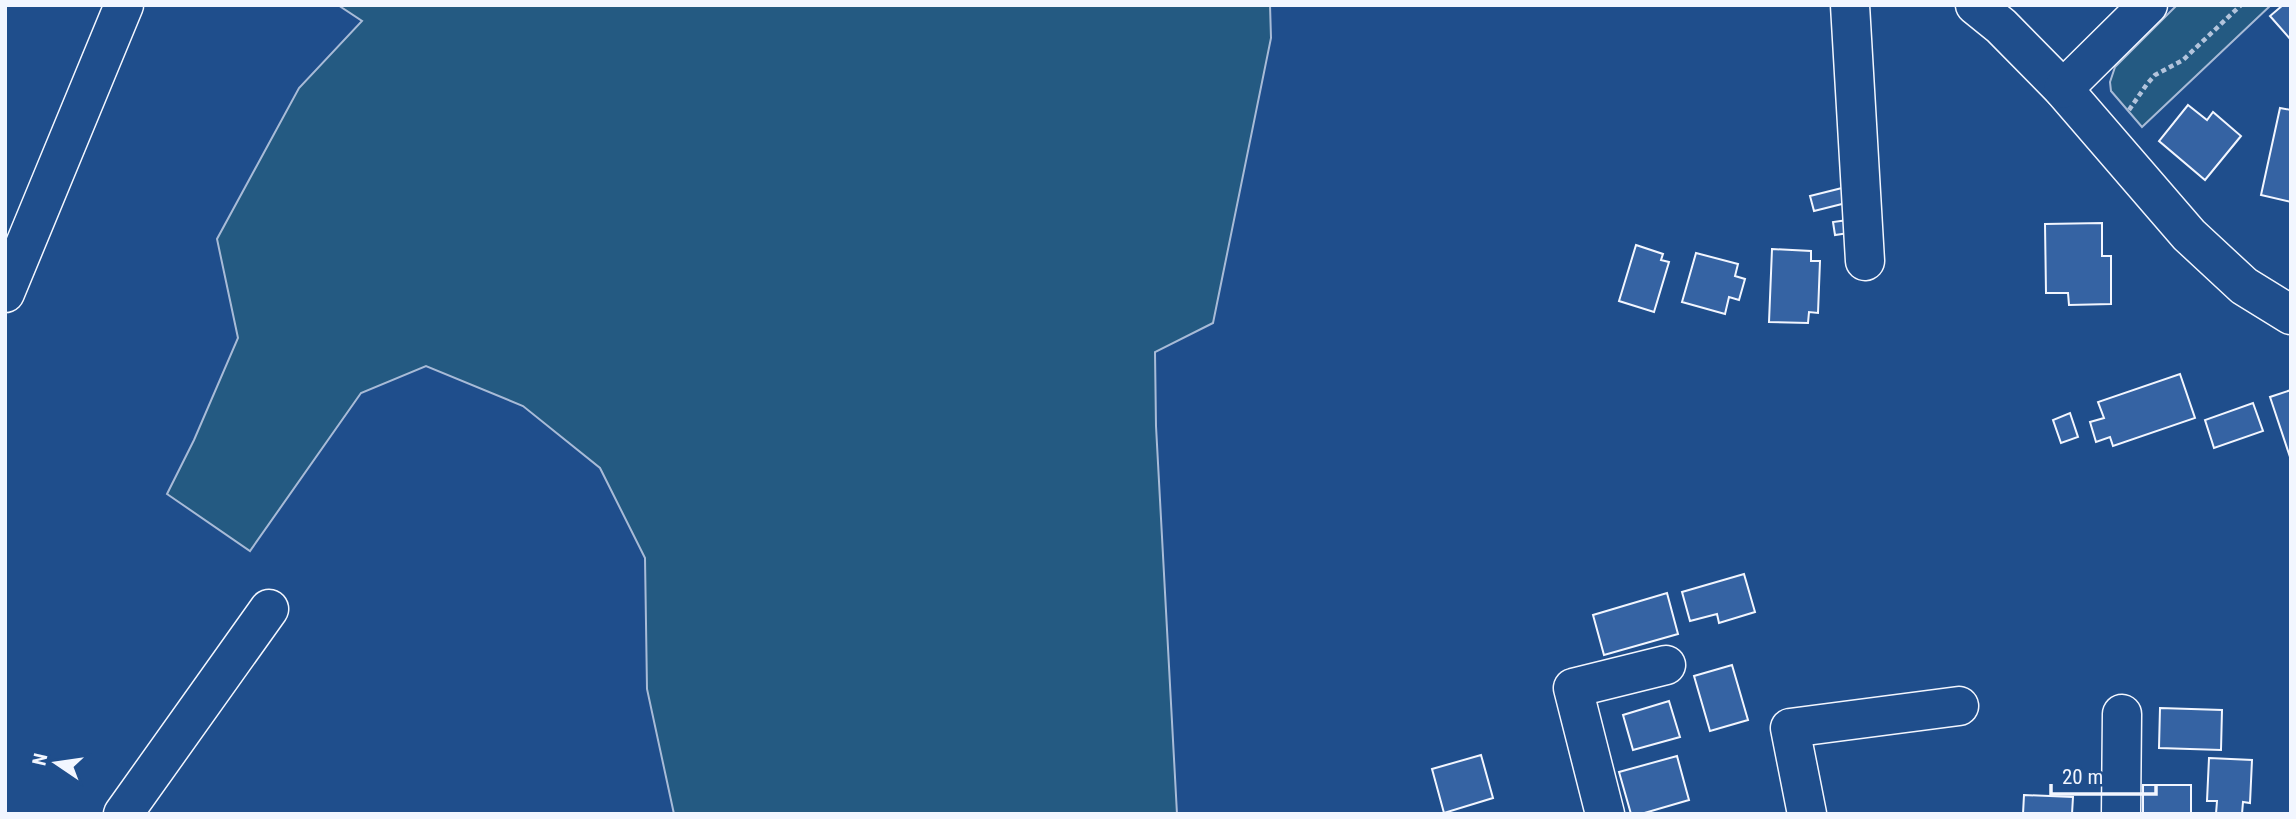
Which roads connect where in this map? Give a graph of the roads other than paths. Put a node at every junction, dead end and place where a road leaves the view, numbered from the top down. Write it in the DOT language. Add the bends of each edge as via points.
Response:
graph roads {
  1 [pos="124,5"];
  2 [pos="1850,5"];
  3 [pos="1975,5"];
  4 [pos="2148,5"];
  5 [pos="2063,89"];
  6 [pos="1865,261"];
  7 [pos="5,293"];
  8 [pos="2291,314"];
  9 [pos="269,609"];
  10 [pos="1666,665"];
  11 [pos="1959,706"];
  12 [pos="2122,714"];
  13 [pos="123,814"];
  14 [pos="1605,814"];
  15 [pos="1807,814"];
  16 [pos="2121,814"];
  1 -- 7 [label="street"];
  2 -- 6 [label="street"];
  3 -- 5 [label="street"];
  4 -- 5 [label="street"];
  5 -- 8 [label="street" via="2189,235 2244,286"];
  9 -- 13 [label="street"];
  10 -- 14 [label="street" via="1573,688"];
  11 -- 15 [label="street" via="1790,728"];
  12 -- 16 [label="street"];
}
